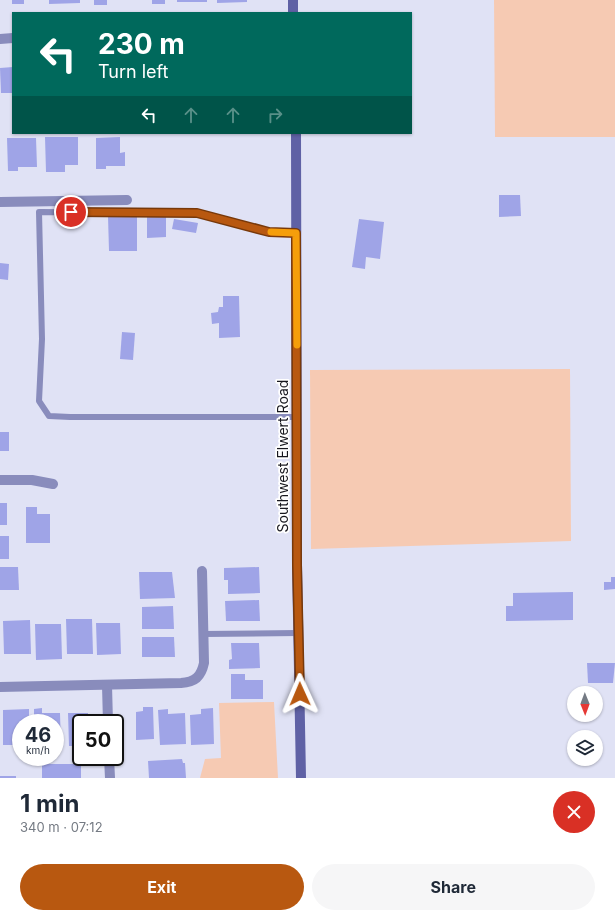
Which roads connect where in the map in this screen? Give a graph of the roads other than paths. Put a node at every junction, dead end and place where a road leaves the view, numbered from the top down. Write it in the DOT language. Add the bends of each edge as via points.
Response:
graph roads {
  1 [pos="293,0"];
  2 [pos="293,12"];
  3 [pos="0,38"];
  4 [pos="12,38"];
  5 [pos="296,134"];
  6 [pos="127,200"];
  7 [pos="0,202"];
  8 [pos="296,233"];
  9 [pos="298,417"];
  10 [pos="0,480"];
  11 [pos="53,484"];
  12 [pos="202,571"];
  13 [pos="298,633"];
  14 [pos="204,634"];
  15 [pos="107,685"];
  16 [pos="0,687"];
  17 [pos="108,714"];
  18 [pos="109,766"];
  19 [pos="110,778"];
  20 [pos="301,778"];
  1 -- 2 [label="main road"];
  3 -- 4 [label="street"];
  5 -- 8 [label="main road, Southwest Elwert Road"];
  6 -- 7 [label="street"];
  8 -- 9 [label="main road, Southwest Elwert Road"];
  8 -- 9 [label="lane" via="269,232 197,213 39,212 42,339 39,401 49,416"];
  9 -- 13 [label="main road, Southwest Elwert Road"];
  10 -- 11 [label="street" via="32,480"];
  12 -- 14 [label="street"];
  13 -- 14 [label="lane"];
  13 -- 20 [label="main road, Southwest Elwert Road"];
  14 -- 15 [label="street" via="204,663 201,673 194,681"];
  15 -- 16 [label="street"];
  15 -- 17 [label="street"];
  18 -- 19 [label="street"];
}
